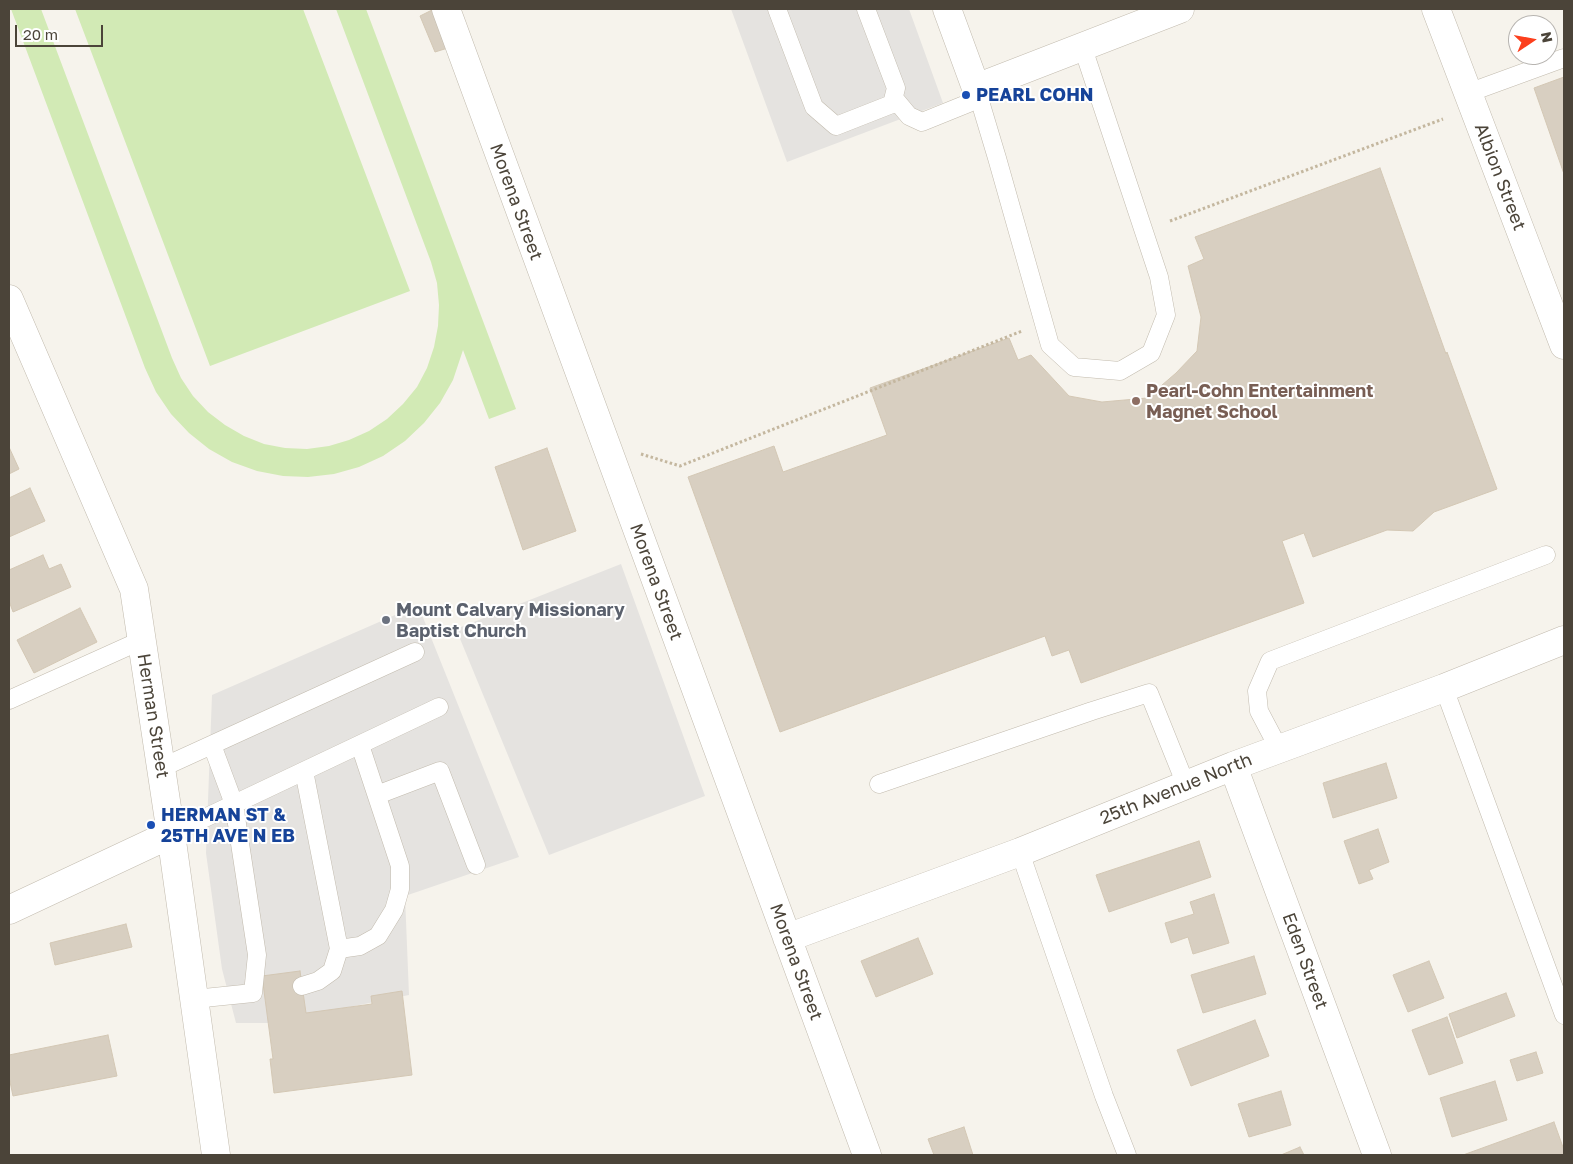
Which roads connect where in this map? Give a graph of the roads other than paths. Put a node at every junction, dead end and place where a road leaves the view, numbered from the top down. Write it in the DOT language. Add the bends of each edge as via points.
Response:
graph roads {
  1 [pos="446,9"];
  2 [pos="777,9"];
  3 [pos="866,9"];
  4 [pos="947,9"];
  5 [pos="1180,9"];
  6 [pos="1436,9"];
  7 [pos="1082,46"];
  8 [pos="1564,58"];
  9 [pos="976,88"];
  10 [pos="1468,93"];
  11 [pos="894,98"];
  12 [pos="9,300"];
  13 [pos="1564,345"];
  14 [pos="1546,554"];
  15 [pos="142,640"];
  16 [pos="1564,640"];
  17 [pos="415,652"];
  18 [pos="1444,688"];
  19 [pos="9,700"];
  20 [pos="439,707"];
  21 [pos="212,745"];
  22 [pos="360,745"];
  23 [pos="1279,749"];
  24 [pos="1233,766"];
  25 [pos="161,768"];
  26 [pos="304,771"];
  27 [pos="879,784"];
  28 [pos="1186,785"];
  29 [pos="377,795"];
  30 [pos="234,804"];
  31 [pos="171,834"];
  32 [pos="1020,852"];
  33 [pos="476,865"];
  34 [pos="9,910"];
  35 [pos="787,938"];
  36 [pos="339,949"];
  37 [pos="302,986"];
  38 [pos="194,999"];
  39 [pos="1564,1015"];
  40 [pos="216,1155"];
  41 [pos="867,1155"];
  42 [pos="1127,1155"];
  43 [pos="1377,1155"];
  1 -- 35 [label="street, Morena Street"];
  2 -- 11 [label="lane" via="814,107 836,126 892,104"];
  3 -- 11 [label="lane" via="896,88"];
  4 -- 9 [label="street"];
  5 -- 7 [label="street"];
  6 -- 10 [label="street, Albion Street"];
  7 -- 9 [label="street"];
  7 -- 9 [label="lane" via="1159,277 1166,315 1151,353 1120,371 1074,366 1050,345"];
  8 -- 10 [label="lane"];
  9 -- 11 [label="lane" via="968,104 922,122 909,116"];
  10 -- 13 [label="street, Albion Street"];
  12 -- 15 [label="street, Herman Street" via="134,589"];
  14 -- 23 [label="lane" via="1270,661 1257,691 1259,711"];
  15 -- 19 [label="lane"];
  15 -- 25 [label="street, Herman Street"];
  16 -- 18 [label="street, 25th Avenue North"];
  17 -- 21 [label="lane"];
  18 -- 23 [label="street, 25th Avenue North"];
  18 -- 39 [label="lane"];
  20 -- 22 [label="lane"];
  21 -- 25 [label="lane"];
  21 -- 30 [label="lane"];
  22 -- 26 [label="lane"];
  22 -- 29 [label="lane"];
  23 -- 24 [label="street, 25th Avenue North"];
  24 -- 28 [label="street, 25th Avenue North"];
  24 -- 43 [label="street, Eden Street"];
  25 -- 31 [label="street, Herman Street"];
  26 -- 30 [label="lane"];
  26 -- 36 [label="lane"];
  27 -- 28 [label="lane" via="1149,693"];
  28 -- 32 [label="street, 25th Avenue North"];
  29 -- 33 [label="lane" via="440,771"];
  29 -- 36 [label="lane" via="400,866 400,889 394,910 378,936 360,946"];
  30 -- 31 [label="lane"];
  30 -- 38 [label="lane" via="257,955 259,992"];
  31 -- 34 [label="street"];
  31 -- 38 [label="street, Herman Street"];
  32 -- 35 [label="street, 25th Avenue North"];
  32 -- 42 [label="lane"];
  35 -- 41 [label="street, Morena Street"];
  36 -- 37 [label="lane" via="332,971 318,981"];
  38 -- 40 [label="street, Herman Street"];
}
